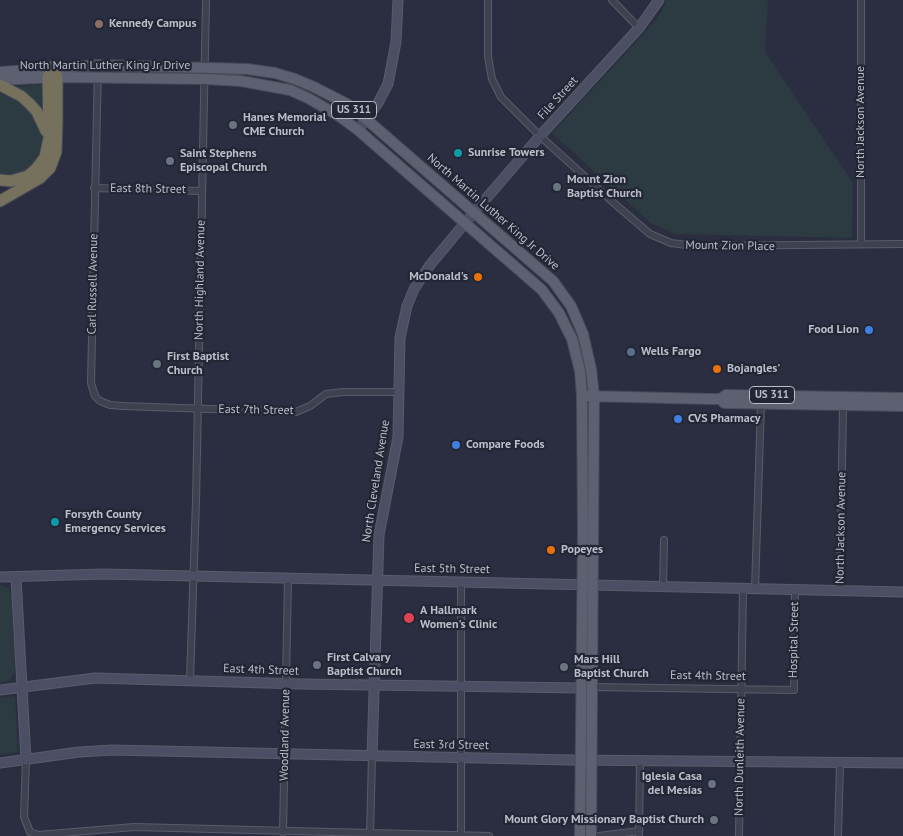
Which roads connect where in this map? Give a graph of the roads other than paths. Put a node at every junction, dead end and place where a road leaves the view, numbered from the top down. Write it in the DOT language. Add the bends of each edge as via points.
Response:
graph roads {
  1 [pos="206,0"];
  2 [pos="398,0"];
  3 [pos="488,0"];
  4 [pos="612,0"];
  5 [pos="659,0"];
  6 [pos="861,0"];
  7 [pos="639,28"];
  8 [pos="98,65"];
  9 [pos="204,68"];
  10 [pos="0,72"];
  11 [pos="52,74"];
  12 [pos="97,76"];
  13 [pos="204,79"];
  14 [pos="0,80"];
  15 [pos="0,85"];
  16 [pos="366,119"];
  17 [pos="358,130"];
  18 [pos="540,136"];
  19 [pos="49,138"];
  20 [pos="0,180"];
  21 [pos="94,188"];
  22 [pos="202,190"];
  23 [pos="0,201"];
  24 [pos="474,212"];
  25 [pos="465,223"];
  26 [pos="861,244"];
  27 [pos="903,244"];
  28 [pos="399,392"];
  29 [pos="582,396"];
  30 [pos="594,396"];
  31 [pos="903,398"];
  32 [pos="721,399"];
  33 [pos="761,404"];
  34 [pos="843,405"];
  35 [pos="903,406"];
  36 [pos="197,410"];
  37 [pos="664,540"];
  38 [pos="194,576"];
  39 [pos="0,577"];
  40 [pos="16,577"];
  41 [pos="288,578"];
  42 [pos="377,580"];
  43 [pos="461,582"];
  44 [pos="583,583"];
  45 [pos="594,585"];
  46 [pos="662,587"];
  47 [pos="743,588"];
  48 [pos="755,589"];
  49 [pos="795,590"];
  50 [pos="840,590"];
  51 [pos="903,592"];
  52 [pos="190,680"];
  53 [pos="285,683"];
  54 [pos="374,685"];
  55 [pos="460,686"];
  56 [pos="22,687"];
  57 [pos="587,688"];
  58 [pos="741,689"];
  59 [pos="0,690"];
  60 [pos="794,690"];
  61 [pos="284,754"];
  62 [pos="372,756"];
  63 [pos="461,758"];
  64 [pos="26,760"];
  65 [pos="586,760"];
  66 [pos="640,760"];
  67 [pos="740,761"];
  68 [pos="840,762"];
  69 [pos="1,763"];
  70 [pos="903,763"];
  71 [pos="186,828"];
  72 [pos="283,832"];
  73 [pos="84,834"];
  74 [pos="370,834"];
  75 [pos="639,834"];
  76 [pos="186,836"];
  77 [pos="461,836"];
  78 [pos="489,836"];
  79 [pos="580,836"];
  80 [pos="591,836"];
  81 [pos="599,836"];
  82 [pos="739,836"];
  83 [pos="838,836"];
  1 -- 9 [label="street, North Highland Avenue"];
  2 -- 16 [label="street" via="396,42 388,84"];
  3 -- 18 [label="street, Mount Zion Place" via="488,56 492,79 501,97"];
  4 -- 7 [label="street"];
  5 -- 7 [label="street, File Street"];
  6 -- 26 [label="street, North Jackson Avenue"];
  7 -- 18 [label="street, File Street"];
  8 -- 9 [label="main road, North Martin Luther King Jr Drive / US 311"];
  8 -- 11 [label="main road, North Martin Luther King Jr Drive / US 311"];
  8 -- 12 [label="street, Carl Russell Avenue"];
  9 -- 13 [label="street, North Highland Avenue"];
  9 -- 16 [label="main road, North Martin Luther King Jr Drive / US 311" via="275,73 314,87 347,104"];
  10 -- 11 [label="main road, North Martin Luther King Jr Drive / US 311"];
  11 -- 12 [label="main road, North Martin Luther King Jr Drive / US 311"];
  11 -- 14 [label="main road, North Martin Luther King Jr Drive / US 311"];
  11 -- 19 [label="highway"];
  11 -- 23 [label="highway" via="56,152 50,168 40,178"];
  12 -- 13 [label="main road, North Martin Luther King Jr Drive / US 311"];
  12 -- 21 [label="street, Carl Russell Avenue"];
  13 -- 17 [label="main road, North Martin Luther King Jr Drive / US 311" via="241,80 290,90 332,111"];
  13 -- 22 [label="street, North Highland Avenue"];
  15 -- 19 [label="highway" via="30,104"];
  16 -- 17 [label="street"];
  16 -- 24 [label="main road, North Martin Luther King Jr Drive / US 311"];
  17 -- 25 [label="main road, North Martin Luther King Jr Drive / US 311"];
  18 -- 24 [label="street, File Street"];
  18 -- 26 [label="street, Mount Zion Place" via="641,227 671,244"];
  19 -- 20 [label="highway" via="45,157 32,173 21,179"];
  21 -- 22 [label="street, East 8th Street"];
  21 -- 36 [label="street, Carl Russell Avenue" via="91,383 95,396 110,405"];
  22 -- 36 [label="street, North Highland Avenue"];
  24 -- 25 [label="street, North Cleveland Avenue"];
  24 -- 30 [label="main road, North Martin Luther King Jr Drive / US 311" via="553,280 571,306 583,334"];
  25 -- 28 [label="street, North Cleveland Avenue" via="430,265 407,306 400,338"];
  25 -- 29 [label="main road, North Martin Luther King Jr Drive / US 311" via="542,290 559,313 572,338"];
  26 -- 27 [label="street, Mount Zion Place"];
  28 -- 36 [label="street, East 7th Street" via="326,394 296,412"];
  28 -- 42 [label="street, North Cleveland Avenue" via="398,437 382,515"];
  29 -- 30 [label="main road, US 311"];
  29 -- 44 [label="main road, North Martin Luther King Jr Drive"];
  30 -- 32 [label="main road, US 311"];
  30 -- 45 [label="main road, North Martin Luther King Jr Drive"];
  31 -- 32 [label="main road, US 311" via="726,395"];
  32 -- 33 [label="main road, US 311" via="724,403"];
  33 -- 34 [label="main road, US 311"];
  33 -- 48 [label="street"];
  34 -- 35 [label="main road, US 311"];
  34 -- 50 [label="street, North Jackson Avenue"];
  36 -- 38 [label="street, North Highland Avenue"];
  37 -- 46 [label="street"];
  38 -- 40 [label="street, East 5th Street" via="78,573"];
  38 -- 41 [label="street, East 5th Street"];
  38 -- 52 [label="street, North Highland Avenue"];
  39 -- 40 [label="street, East 5th Street"];
  40 -- 56 [label="street"];
  41 -- 42 [label="street, East 5th Street"];
  41 -- 53 [label="street, Woodland Avenue"];
  42 -- 43 [label="street, East 5th Street"];
  42 -- 54 [label="street, North Cleveland Avenue"];
  43 -- 44 [label="street, East 5th Street"];
  43 -- 55 [label="street"];
  44 -- 45 [label="street, East 5th Street"];
  44 -- 57 [label="main road, North Martin Luther King Jr Drive"];
  45 -- 46 [label="street, East 5th Street"];
  45 -- 57 [label="main road, North Martin Luther King Jr Drive"];
  46 -- 47 [label="street, East 5th Street"];
  47 -- 48 [label="street, East 5th Street"];
  47 -- 58 [label="street, North Dunleith Avenue"];
  48 -- 49 [label="street, East 5th Street"];
  49 -- 50 [label="street, East 5th Street"];
  49 -- 60 [label="street, Hospital Street"];
  50 -- 51 [label="street, East 5th Street"];
  52 -- 53 [label="street, East 4th Street"];
  52 -- 56 [label="street, East 4th Street" via="95,678"];
  53 -- 54 [label="street, East 4th Street"];
  53 -- 61 [label="street, Woodland Avenue"];
  54 -- 55 [label="street, East 4th Street"];
  54 -- 62 [label="street, North Cleveland Avenue"];
  55 -- 57 [label="street, East 4th Street"];
  55 -- 63 [label="street"];
  56 -- 59 [label="street, East 4th Street"];
  56 -- 64 [label="street"];
  57 -- 58 [label="street, East 4th Street"];
  57 -- 65 [label="main road, North Martin Luther King Jr Drive"];
  58 -- 60 [label="street, East 4th Street"];
  58 -- 67 [label="street, North Dunleith Avenue"];
  61 -- 62 [label="street, East 3rd Street"];
  61 -- 64 [label="street, East 3rd Street" via="105,750"];
  61 -- 72 [label="street, Woodland Avenue"];
  62 -- 63 [label="street, East 3rd Street"];
  62 -- 74 [label="street, North Cleveland Avenue"];
  63 -- 65 [label="street, East 3rd Street"];
  63 -- 77 [label="street"];
  64 -- 69 [label="street, East 3rd Street"];
  64 -- 73 [label="street" via="24,817 30,832 38,835"];
  65 -- 66 [label="street, East 3rd Street"];
  65 -- 79 [label="main road, North Martin Luther King Jr Drive"];
  65 -- 80 [label="main road, North Martin Luther King Jr Drive"];
  66 -- 67 [label="street, East 3rd Street"];
  66 -- 75 [label="street"];
  67 -- 68 [label="street, East 3rd Street"];
  67 -- 82 [label="street, North Dunleith Avenue"];
  68 -- 70 [label="street, East 3rd Street"];
  68 -- 83 [label="street"];
  71 -- 72 [label="street"];
  71 -- 73 [label="street" via="134,828"];
  71 -- 76 [label="street"];
  72 -- 74 [label="street"];
  74 -- 77 [label="street"];
  75 -- 81 [label="street"];
  77 -- 78 [label="street"];
}
